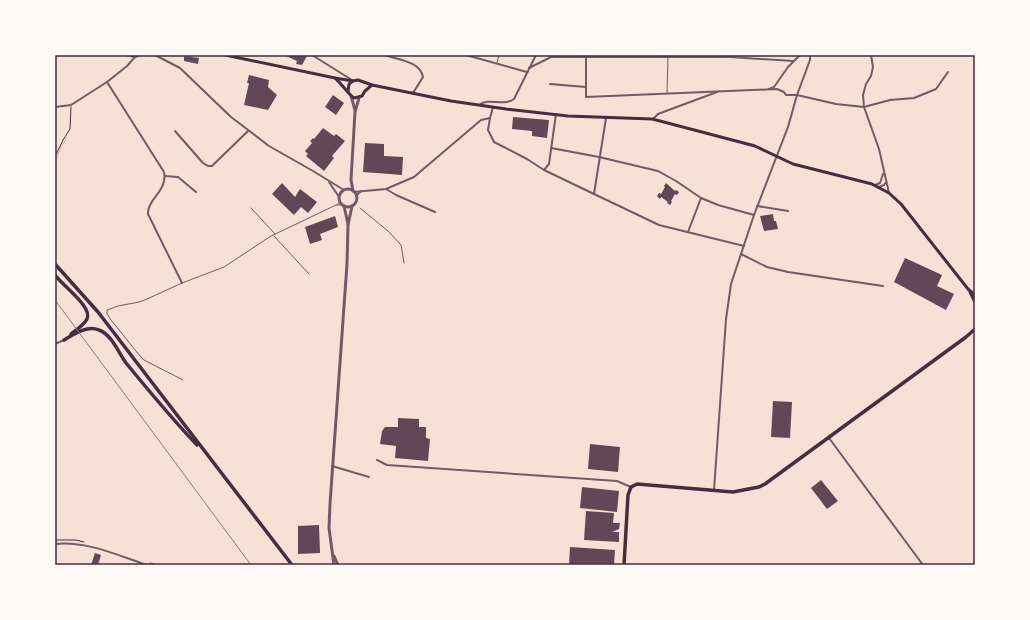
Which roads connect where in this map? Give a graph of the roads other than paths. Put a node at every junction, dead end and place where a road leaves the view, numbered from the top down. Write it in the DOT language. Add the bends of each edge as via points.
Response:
graph roads {
  1 [pos="126,55"];
  2 [pos="141,55"];
  3 [pos="155,55"];
  4 [pos="225,55"];
  5 [pos="312,55"];
  6 [pos="385,55"];
  7 [pos="466,55"];
  8 [pos="499,55"];
  9 [pos="536,55"];
  10 [pos="628,55"];
  11 [pos="800,55"];
  12 [pos="810,55"];
  13 [pos="871,55"];
  14 [pos="586,56"];
  15 [pos="668,56"];
  16 [pos="135,57"];
  17 [pos="794,61"];
  18 [pos="497,64"];
  19 [pos="529,68"];
  20 [pos="527,72"];
  21 [pos="948,72"];
  22 [pos="335,78"];
  23 [pos="353,81"];
  24 [pos="107,82"];
  25 [pos="363,83"];
  26 [pos="550,84"];
  27 [pos="372,85"];
  28 [pos="586,87"];
  29 [pos="766,90"];
  30 [pos="348,91"];
  31 [pos="365,91"];
  32 [pos="719,91"];
  33 [pos="414,93"];
  34 [pos="667,93"];
  35 [pos="351,96"];
  36 [pos="797,96"];
  37 [pos="359,98"];
  38 [pos="478,105"];
  39 [pos="55,107"];
  40 [pos="493,107"];
  41 [pos="864,107"];
  42 [pos="355,112"];
  43 [pos="556,114"];
  44 [pos="606,117"];
  45 [pos="490,118"];
  46 [pos="652,119"];
  47 [pos="175,131"];
  48 [pos="248,131"];
  49 [pos="551,148"];
  50 [pos="599,157"];
  51 [pos="776,157"];
  52 [pos="544,170"];
  53 [pos="883,173"];
  54 [pos="165,176"];
  55 [pos="351,180"];
  56 [pos="328,181"];
  57 [pos="886,182"];
  58 [pos="880,183"];
  59 [pos="875,185"];
  60 [pos="879,187"];
  61 [pos="386,189"];
  62 [pos="345,190"];
  63 [pos="353,191"];
  64 [pos="361,191"];
  65 [pos="196,192"];
  66 [pos="889,193"];
  67 [pos="594,194"];
  68 [pos="356,196"];
  69 [pos="701,198"];
  70 [pos="340,199"];
  71 [pos="343,205"];
  72 [pos="336,206"];
  73 [pos="352,206"];
  74 [pos="757,206"];
  75 [pos="251,208"];
  76 [pos="360,208"];
  77 [pos="788,211"];
  78 [pos="435,212"];
  79 [pos="754,215"];
  80 [pos="348,225"];
  81 [pos="688,232"];
  82 [pos="275,235"];
  83 [pos="744,246"];
  84 [pos="741,254"];
  85 [pos="55,264"];
  86 [pos="404,264"];
  87 [pos="309,274"];
  88 [pos="55,275"];
  89 [pos="182,283"];
  90 [pos="883,286"];
  91 [pos="968,289"];
  92 [pos="975,295"];
  93 [pos="975,302"];
  94 [pos="975,328"];
  95 [pos="64,340"];
  96 [pos="55,344"];
  97 [pos="183,380"];
  98 [pos="829,438"];
  99 [pos="211,460"];
  100 [pos="377,460"];
  101 [pos="332,466"];
  102 [pos="370,477"];
  103 [pos="631,487"];
  104 [pos="714,490"];
  105 [pos="55,544"];
  106 [pos="332,550"];
  107 [pos="147,565"];
  108 [pos="292,565"];
  109 [pos="334,565"];
  110 [pos="338,565"];
  111 [pos="624,565"];
  112 [pos="923,565"];
  1 -- 16 [label="street"];
  2 -- 16 [label="street"];
  3 -- 48 [label="street" via="180,68"];
  4 -- 22 [label="main road"];
  5 -- 23 [label="street"];
  6 -- 33 [label="street" via="411,63 420,69 423,77"];
  7 -- 18 [label="street"];
  8 -- 18 [label="lane"];
  9 -- 19 [label="street"];
  10 -- 14 [label="street"];
  10 -- 15 [label="street"];
  11 -- 17 [label="street"];
  12 -- 36 [label="street"];
  13 -- 41 [label="street" via="873,67 864,89"];
  14 -- 19 [label="street" via="551,57"];
  14 -- 28 [label="street"];
  15 -- 17 [label="street"];
  15 -- 34 [label="lane"];
  16 -- 24 [label="street"];
  17 -- 29 [label="street" via="774,87"];
  18 -- 20 [label="street"];
  19 -- 20 [label="street"];
  20 -- 38 [label="street" via="518,93 511,101 484,102"];
  21 -- 41 [label="street" via="936,89 914,98 890,100"];
  22 -- 23 [label="main road"];
  22 -- 30 [label="main road"];
  23 -- 25 [label="main road"];
  23 -- 30 [label="main road" via="349,84"];
  24 -- 39 [label="street" via="71,104"];
  24 -- 54 [label="street"];
  25 -- 27 [label="main road"];
  25 -- 31 [label="main road"];
  26 -- 28 [label="street"];
  27 -- 31 [label="main road"];
  27 -- 33 [label="main road"];
  28 -- 34 [label="street" via="586,96"];
  29 -- 32 [label="street"];
  29 -- 36 [label="street" via="777,89 786,95"];
  30 -- 35 [label="main road"];
  31 -- 37 [label="main road"];
  32 -- 34 [label="street"];
  32 -- 46 [label="street" via="658,114"];
  33 -- 38 [label="main road"];
  35 -- 37 [label="main road"];
  35 -- 42 [label="street"];
  36 -- 41 [label="street"];
  36 -- 51 [label="street"];
  37 -- 42 [label="street"];
  38 -- 40 [label="main road"];
  40 -- 43 [label="main road"];
  40 -- 45 [label="street"];
  41 -- 53 [label="street" via="879,149"];
  42 -- 55 [label="street"];
  43 -- 44 [label="main road"];
  43 -- 49 [label="street"];
  44 -- 46 [label="main road"];
  44 -- 50 [label="street"];
  45 -- 52 [label="street" via="488,130 494,142"];
  45 -- 61 [label="street" via="480,120 414,177"];
  46 -- 51 [label="main road" via="755,146"];
  47 -- 48 [label="street" via="203,163 212,166"];
  48 -- 56 [label="street"];
  49 -- 50 [label="street"];
  49 -- 52 [label="street" via="549,164"];
  50 -- 67 [label="street"];
  50 -- 69 [label="street" via="658,171"];
  51 -- 59 [label="main road" via="793,164"];
  51 -- 74 [label="street"];
  52 -- 67 [label="street"];
  53 -- 57 [label="street"];
  53 -- 58 [label="street"];
  54 -- 65 [label="street" via="178,177"];
  54 -- 89 [label="street" via="164,184 148,208 148,214"];
  55 -- 62 [label="street"];
  55 -- 63 [label="street"];
  56 -- 62 [label="street"];
  56 -- 70 [label="street"];
  57 -- 60 [label="street"];
  57 -- 66 [label="street"];
  58 -- 59 [label="street"];
  58 -- 60 [label="street"];
  59 -- 60 [label="main road"];
  60 -- 66 [label="main road"];
  61 -- 64 [label="street"];
  61 -- 78 [label="street"];
  62 -- 63 [label="street"];
  62 -- 70 [label="street"];
  63 -- 64 [label="street"];
  63 -- 68 [label="street"];
  64 -- 68 [label="street"];
  66 -- 91 [label="main road" via="901,204"];
  67 -- 81 [label="street" via="659,225"];
  68 -- 73 [label="street"];
  69 -- 79 [label="street"];
  69 -- 81 [label="street"];
  70 -- 71 [label="street"];
  70 -- 72 [label="lane"];
  71 -- 72 [label="lane"];
  71 -- 73 [label="street"];
  71 -- 80 [label="street"];
  72 -- 82 [label="lane"];
  73 -- 80 [label="street"];
  74 -- 77 [label="street"];
  74 -- 79 [label="street"];
  75 -- 82 [label="lane"];
  76 -- 86 [label="lane" via="401,245"];
  79 -- 83 [label="street"];
  80 -- 101 [label="street"];
  81 -- 83 [label="street"];
  82 -- 87 [label="lane"];
  82 -- 89 [label="lane" via="224,267"];
  83 -- 84 [label="street"];
  84 -- 90 [label="street" via="766,267 788,272"];
  84 -- 104 [label="street" via="731,284 726,319"];
  85 -- 99 [label="main road" via="98,312"];
  88 -- 95 [label="main road" via="79,299 89,314 86,321"];
  89 -- 97 [label="lane" via="147,300 110,308 106,312 144,360"];
  91 -- 92 [label="main road"];
  91 -- 93 [label="main road"];
  94 -- 98 [label="main road"];
  95 -- 96 [label="street"];
  95 -- 99 [label="main road" via="86,329 104,333 188,436"];
  98 -- 104 [label="main road" via="759,487 734,492"];
  98 -- 112 [label="street"];
  99 -- 108 [label="main road"];
  100 -- 103 [label="street" via="387,465 617,481"];
  101 -- 102 [label="street"];
  101 -- 106 [label="street" via="329,517"];
  103 -- 104 [label="main road" via="637,484"];
  103 -- 111 [label="main road" via="628,495"];
  105 -- 107 [label="street" via="80,544 98,548"];
  106 -- 109 [label="street"];
  106 -- 110 [label="street"];
}
